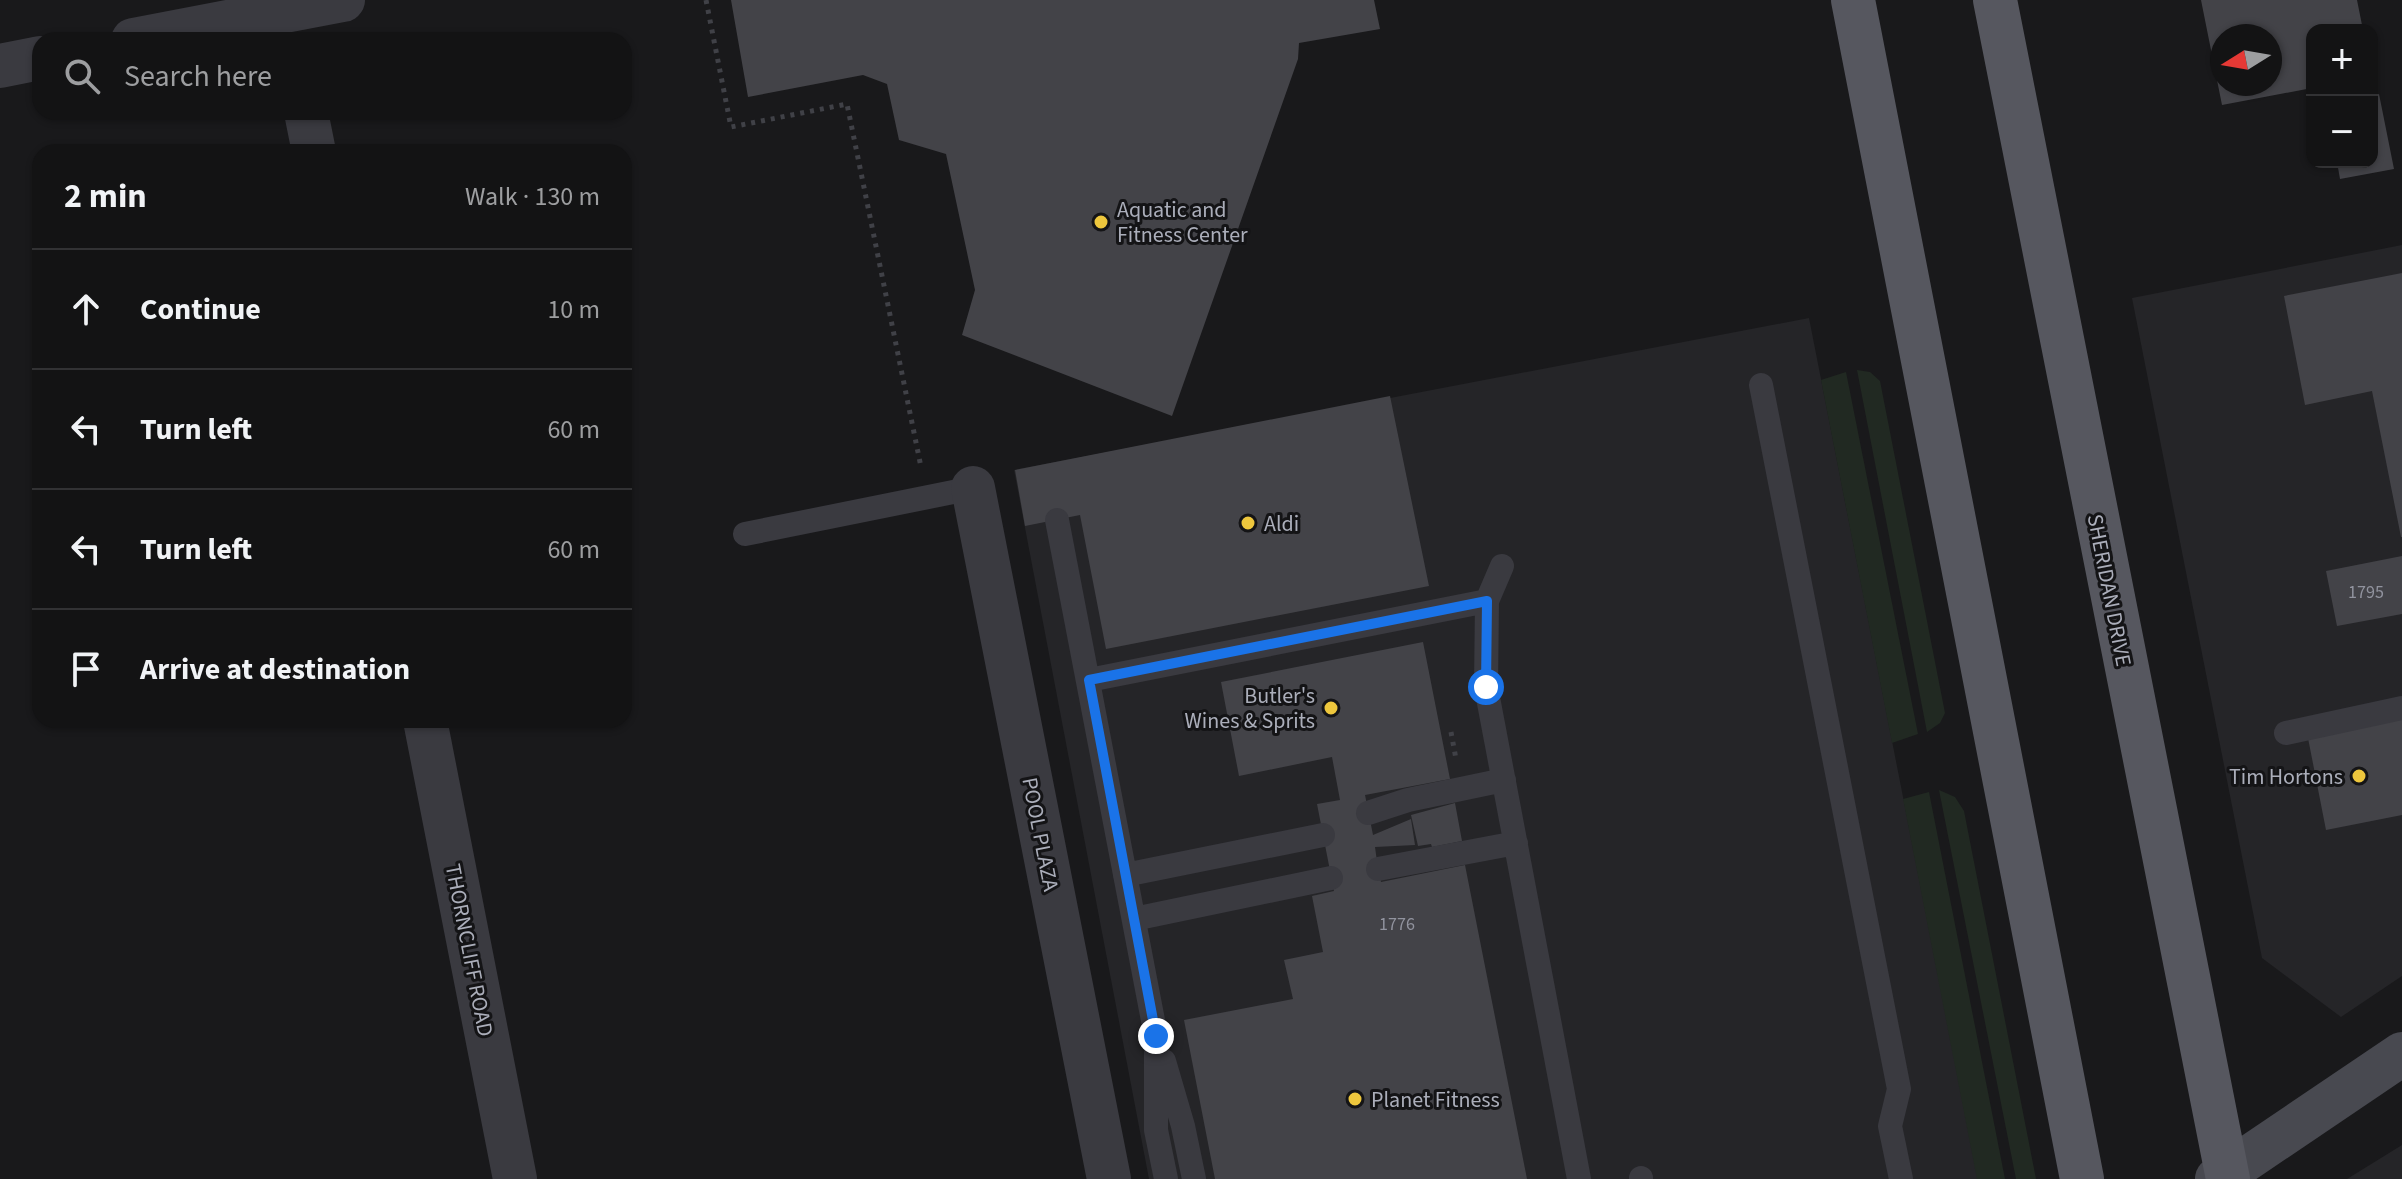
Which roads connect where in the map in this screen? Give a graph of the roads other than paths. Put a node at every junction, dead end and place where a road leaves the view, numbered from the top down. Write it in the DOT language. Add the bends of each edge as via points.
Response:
graph roads {
  1 [pos="343,0"];
  2 [pos="1853,0"];
  3 [pos="1995,0"];
  4 [pos="288,17"];
  5 [pos="187,32"];
  6 [pos="32,60"];
  7 [pos="0,66"];
  8 [pos="308,120"];
  9 [pos="312,144"];
  10 [pos="1761,385"];
  11 [pos="973,488"];
  12 [pos="1057,520"];
  13 [pos="745,534"];
  14 [pos="1502,566"];
  15 [pos="1487,601"];
  16 [pos="1089,680"];
  17 [pos="2402,708"];
  18 [pos="427,728"];
  19 [pos="2286,733"];
  20 [pos="1504,780"];
  21 [pos="1369,819"];
  22 [pos="1321,828"];
  23 [pos="1516,843"];
  24 [pos="1378,862"];
  25 [pos="1124,868"];
  26 [pos="1330,872"];
  27 [pos="1133,912"];
  28 [pos="1156,1036"];
  29 [pos="2402,1054"];
  30 [pos="2224,1177"];
  31 [pos="515,1179"];
  32 [pos="1109,1179"];
  33 [pos="1166,1179"];
  34 [pos="1194,1179"];
  35 [pos="1579,1179"];
  36 [pos="1901,1179"];
  37 [pos="2082,1179"];
  1 -- 4 [label="street"];
  2 -- 37 [label="main road"];
  3 -- 30 [label="main road, SHERIDAN DRIVE"];
  4 -- 5 [label="street"];
  6 -- 7 [label="street"];
  8 -- 9 [label="street"];
  10 -- 36 [label="lane" via="1899,1089 1890,1126"];
  11 -- 13 [label="lane"];
  11 -- 32 [label="street, POOL PLAZA"];
  12 -- 16 [label="lane"];
  14 -- 15 [label="lane"];
  15 -- 16 [label="lane"];
  15 -- 20 [label="lane" via="1486,687"];
  16 -- 25 [label="lane"];
  17 -- 19 [label="lane"];
  18 -- 31 [label="street, THORNCLIFF ROAD"];
  20 -- 21 [label="lane" via="1408,800"];
  20 -- 23 [label="lane"];
  22 -- 25 [label="lane"];
  23 -- 24 [label="lane" via="1420,862"];
  23 -- 35 [label="lane"];
  25 -- 27 [label="lane"];
  26 -- 27 [label="lane"];
  27 -- 28 [label="lane"];
  28 -- 33 [label="lane" via="1156,1130"];
  28 -- 34 [label="lane"];
  29 -- 30 [label="street"];
}
